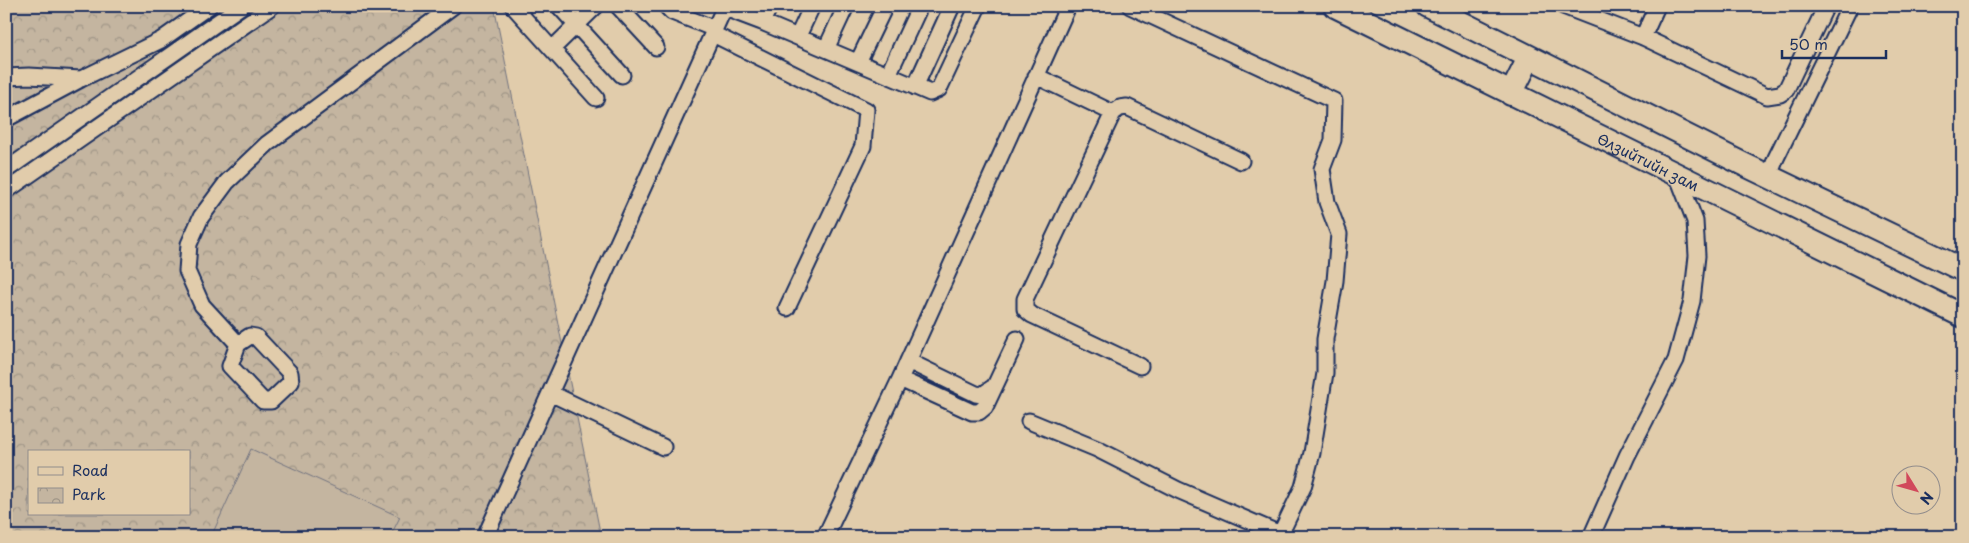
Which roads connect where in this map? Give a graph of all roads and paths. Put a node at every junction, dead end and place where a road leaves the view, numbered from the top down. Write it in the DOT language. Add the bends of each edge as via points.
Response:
graph roads {
  1 [pos="209,6"];
  2 [pos="241,6"];
  3 [pos="272,6"];
  4 [pos="453,6"];
  5 [pos="513,6"];
  6 [pos="560,6"];
  7 [pos="596,6"];
  8 [pos="618,6"];
  9 [pos="666,6"];
  10 [pos="770,6"];
  11 [pos="812,6"];
  12 [pos="846,6"];
  13 [pos="885,6"];
  14 [pos="920,6"];
  15 [pos="952,6"];
  16 [pos="978,6"];
  17 [pos="1068,6"];
  18 [pos="1130,6"];
  19 [pos="1335,6"];
  20 [pos="1428,6"];
  21 [pos="1563,6"];
  22 [pos="1657,6"];
  23 [pos="1826,6"];
  24 [pos="1850,6"];
  25 [pos="725,7"];
  26 [pos="1452,13"];
  27 [pos="762,22"];
  28 [pos="576,25"];
  29 [pos="714,31"];
  30 [pos="798,36"];
  31 [pos="1643,37"];
  32 [pos="656,47"];
  33 [pos="552,49"];
  34 [pos="826,49"];
  35 [pos="1529,58"];
  36 [pos="858,62"];
  37 [pos="622,75"];
  38 [pos="888,75"];
  39 [pos="1036,76"];
  40 [pos="6,78"];
  41 [pos="80,79"];
  42 [pos="915,87"];
  43 [pos="1511,94"];
  44 [pos="596,98"];
  45 [pos="1113,113"];
  46 [pos="6,119"];
  47 [pos="1241,161"];
  48 [pos="6,170"];
  49 [pos="1769,176"];
  50 [pos="1678,177"];
  51 [pos="6,191"];
  52 [pos="1963,270"];
  53 [pos="787,308"];
  54 [pos="1963,316"];
  55 [pos="1017,339"];
  56 [pos="238,344"];
  57 [pos="908,361"];
  58 [pos="1140,366"];
  59 [pos="900,379"];
  60 [pos="995,386"];
  61 [pos="550,393"];
  62 [pos="1029,421"];
  63 [pos="663,447"];
  64 [pos="1280,536"];
  65 [pos="485,537"];
  66 [pos="826,537"];
  67 [pos="1591,537"];
  1 -- 41 [label="street" via="161,40"];
  2 -- 48 [label="street"];
  3 -- 51 [label="street"];
  4 -- 56 [label="street" via="267,144 227,182 201,217 190,244 187,271 202,305"];
  5 -- 33 [label="street"];
  6 -- 28 [label="street"];
  7 -- 28 [label="street"];
  8 -- 32 [label="street"];
  9 -- 29 [label="street" via="672,12"];
  10 -- 27 [label="street"];
  11 -- 30 [label="street"];
  12 -- 34 [label="street"];
  13 -- 36 [label="street"];
  14 -- 38 [label="street"];
  15 -- 42 [label="street"];
  16 -- 42 [label="street" via="939,88 930,93"];
  17 -- 39 [label="street"];
  18 -- 64 [label="street" via="1334,101 1333,140 1322,169 1327,202 1339,234 1325,373 1312,453 1303,486"];
  19 -- 43 [label="highway, Өлзийтийн зам"];
  20 -- 26 [label="highway"];
  21 -- 31 [label="street"];
  22 -- 31 [label="street"];
  23 -- 31 [label="street" via="1786,90 1780,94 1767,96"];
  24 -- 49 [label="street"];
  25 -- 27 [label="street"];
  25 -- 29 [label="street"];
  26 -- 35 [label="highway"];
  27 -- 30 [label="street"];
  28 -- 33 [label="street"];
  28 -- 37 [label="street"];
  29 -- 53 [label="street" via="866,110 863,146"];
  29 -- 61 [label="street"];
  30 -- 34 [label="street"];
  33 -- 44 [label="street"];
  34 -- 36 [label="street"];
  35 -- 43 [label="highway"];
  35 -- 49 [label="highway"];
  36 -- 38 [label="street"];
  38 -- 42 [label="street"];
  39 -- 45 [label="street"];
  39 -- 57 [label="street"];
  40 -- 41 [label="street"];
  41 -- 46 [label="street"];
  43 -- 50 [label="highway, Өлзийтийн зам"];
  45 -- 47 [label="street" via="1127,108"];
  45 -- 58 [label="street" via="1025,299 1025,309"];
  49 -- 52 [label="highway"];
  50 -- 54 [label="highway, Өлзийтийн зам"];
  50 -- 67 [label="street" via="1695,221 1697,256 1692,301 1676,360 1627,456"];
  55 -- 60 [label="street"];
  57 -- 59 [label="street"];
  57 -- 60 [label="street" via="976,394 982,395"];
  59 -- 60 [label="street" via="972,412 979,412 985,407"];
  59 -- 66 [label="street"];
  61 -- 63 [label="street"];
  61 -- 65 [label="street"];
  62 -- 64 [label="street" via="1097,449"];
}
